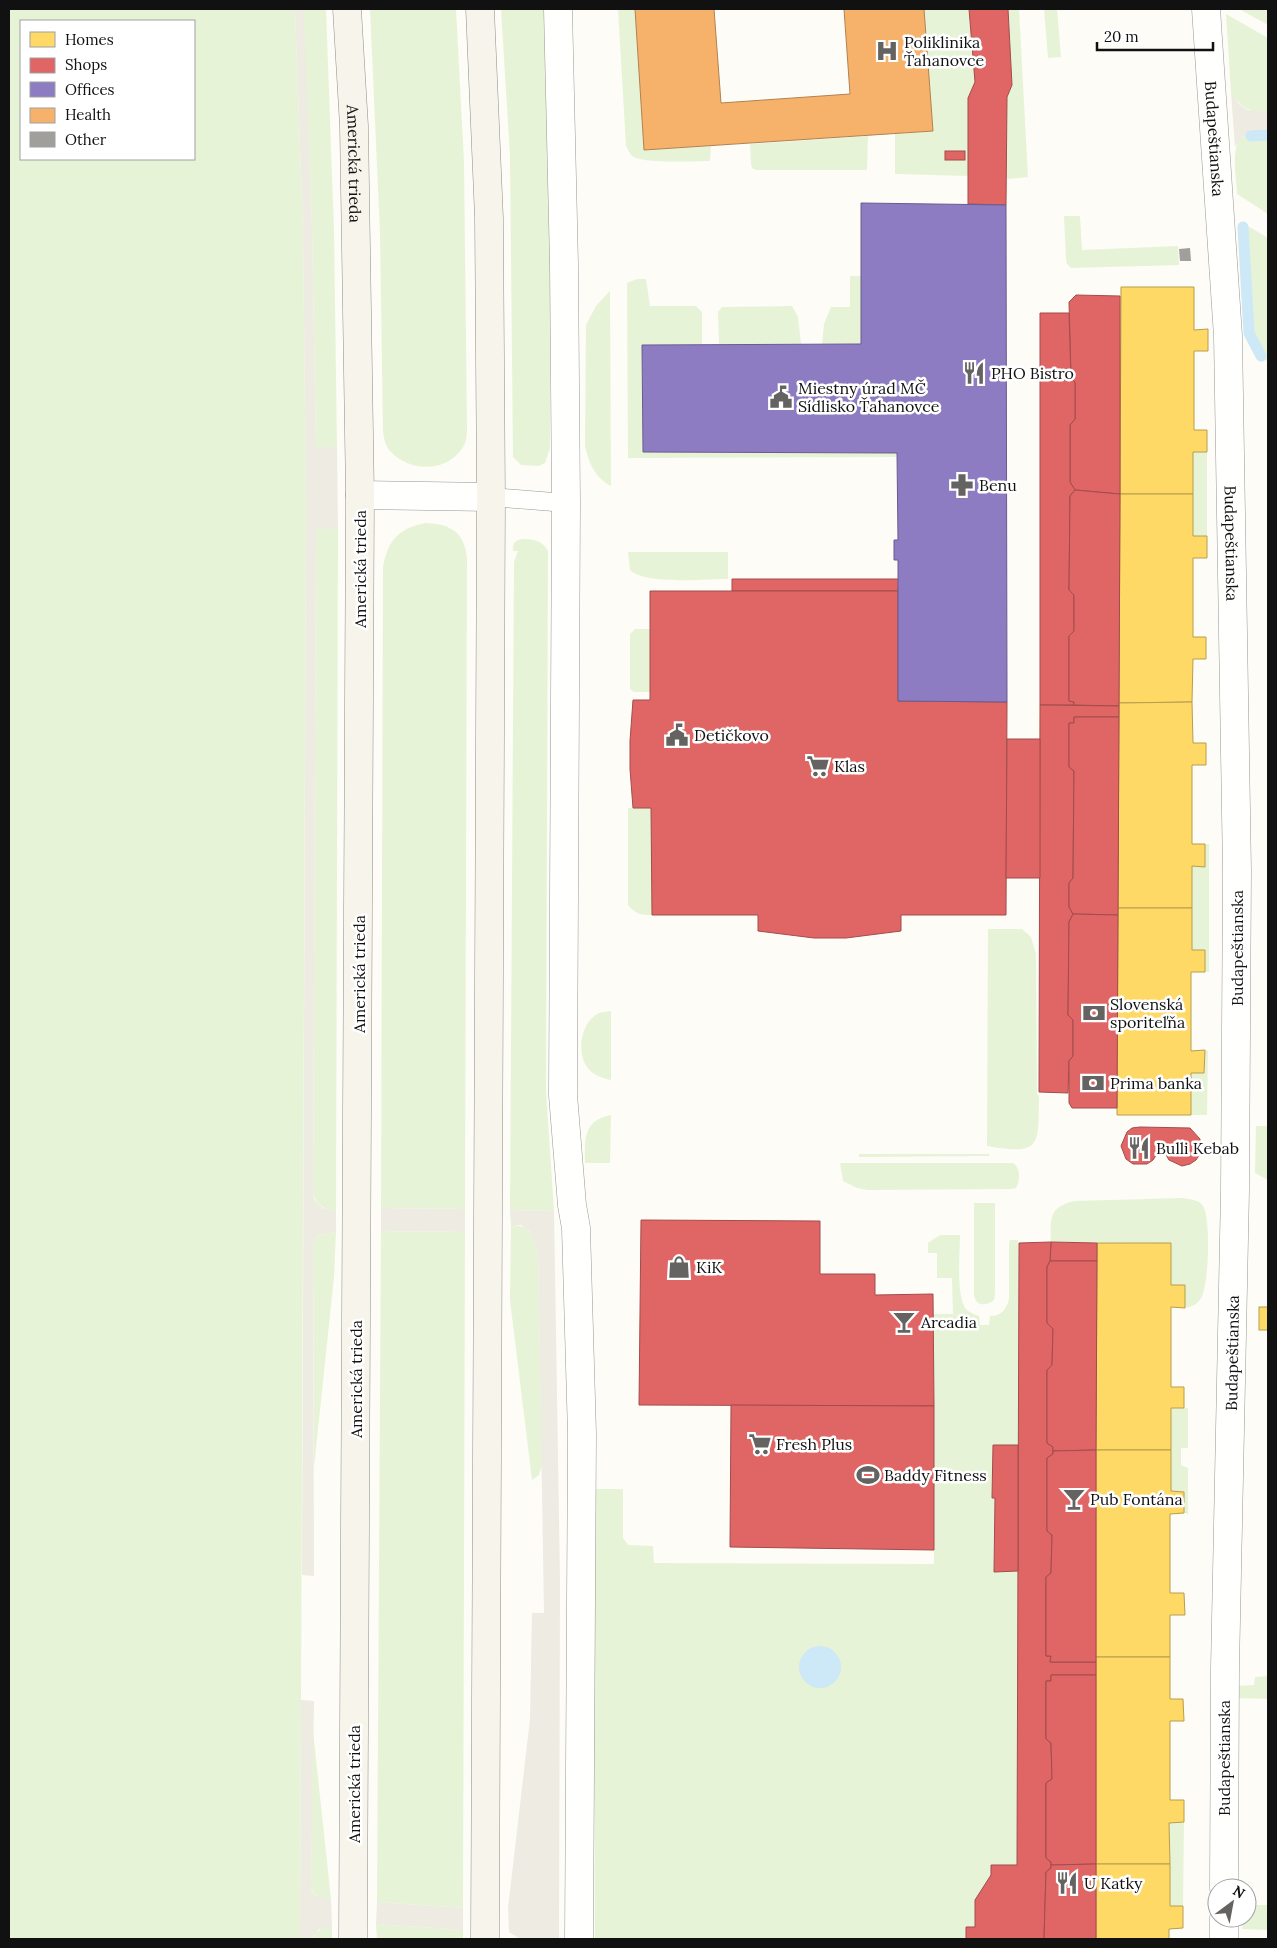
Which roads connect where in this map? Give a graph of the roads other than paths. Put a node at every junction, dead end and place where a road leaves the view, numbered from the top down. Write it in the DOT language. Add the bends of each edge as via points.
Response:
graph roads {
  1 [pos="346,9"];
  2 [pos="480,9"];
  3 [pos="558,9"];
  4 [pos="1206,9"];
  5 [pos="360,495"];
  6 [pos="491,497"];
  7 [pos="566,503"];
  8 [pos="1224,1878"];
  9 [pos="353,1939"];
  10 [pos="485,1939"];
  11 [pos="579,1939"];
  1 -- 5 [label="street, Americká trieda" via="354,126"];
  2 -- 6 [label="street" via="489,218"];
  3 -- 7 [label="street"];
  4 -- 8 [label="street, Budapeštianska" via="1228,336 1237,872"];
  5 -- 6 [label="street"];
  5 -- 9 [label="street, Americká trieda"];
  6 -- 7 [label="lane"];
  6 -- 10 [label="street"];
  7 -- 11 [label="street" via="563,1095 576,1228 582,1434"];
}
